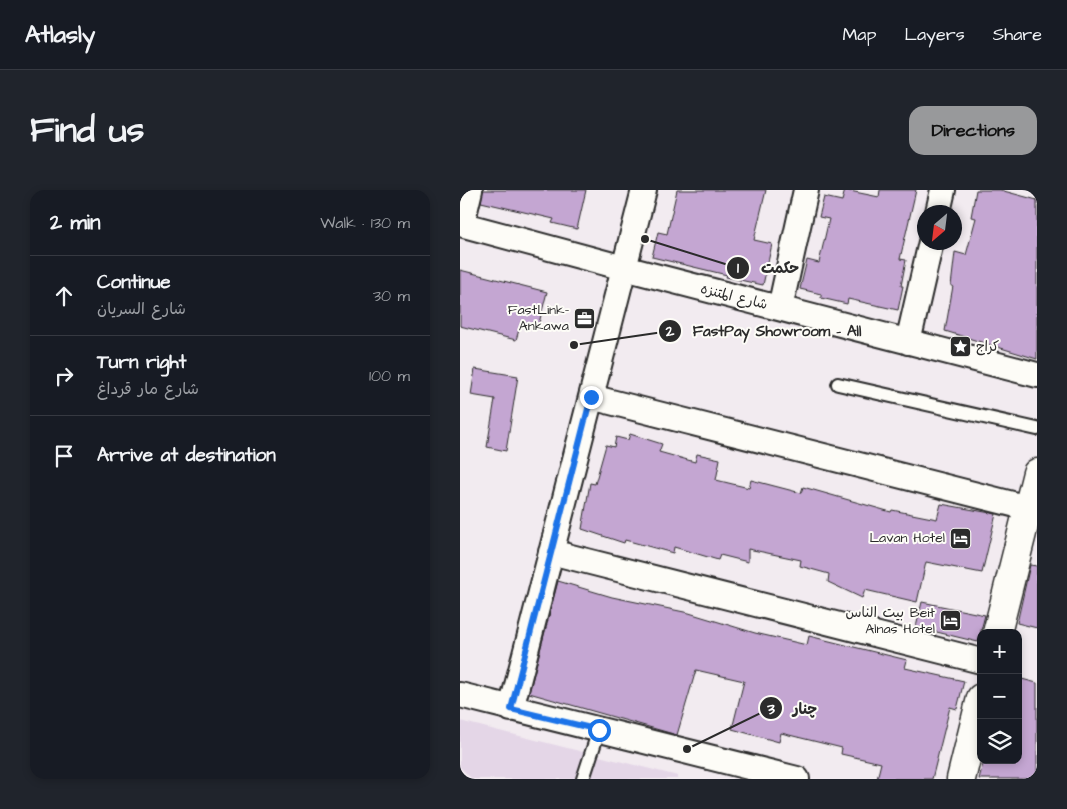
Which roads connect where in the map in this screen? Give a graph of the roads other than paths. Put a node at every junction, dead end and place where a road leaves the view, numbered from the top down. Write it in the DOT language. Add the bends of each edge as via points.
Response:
graph roads {
  1 [pos="470,190"];
  2 [pos="644,190"];
  3 [pos="806,190"];
  4 [pos="943,190"];
  5 [pos="940,205"];
  6 [pos="461,224"];
  7 [pos="929,250"];
  8 [pos="624,268"];
  9 [pos="780,308"];
  10 [pos="908,342"];
  11 [pos="1037,375"];
  12 [pos="838,384"];
  13 [pos="591,397"];
  14 [pos="1037,429"];
  15 [pos="1037,473"];
  16 [pos="1028,508"];
  17 [pos="551,552"];
  18 [pos="998,629"];
  19 [pos="977,660"];
  20 [pos="460,695"];
  21 [pos="511,709"];
  22 [pos="977,713"];
  23 [pos="599,730"];
  24 [pos="582,779"];
  25 [pos="797,779"];
  26 [pos="960,779"];
  1 -- 6 [label="street"];
  2 -- 8 [label="street"];
  3 -- 9 [label="street"];
  4 -- 5 [label="street"];
  6 -- 8 [label="street, شارع المتنزه"];
  7 -- 10 [label="street"];
  8 -- 9 [label="street, شارع المتنزه"];
  8 -- 13 [label="street"];
  9 -- 10 [label="street, شارع المتنزه"];
  10 -- 11 [label="street, شارع المتنزه"];
  12 -- 14 [label="lane"];
  13 -- 16 [label="street"];
  13 -- 17 [label="street"];
  15 -- 16 [label="street"];
  16 -- 18 [label="street"];
  17 -- 19 [label="street"];
  17 -- 21 [label="street"];
  20 -- 21 [label="street"];
  21 -- 23 [label="street"];
  22 -- 26 [label="street"];
  23 -- 24 [label="lane"];
  23 -- 25 [label="street"];
}
